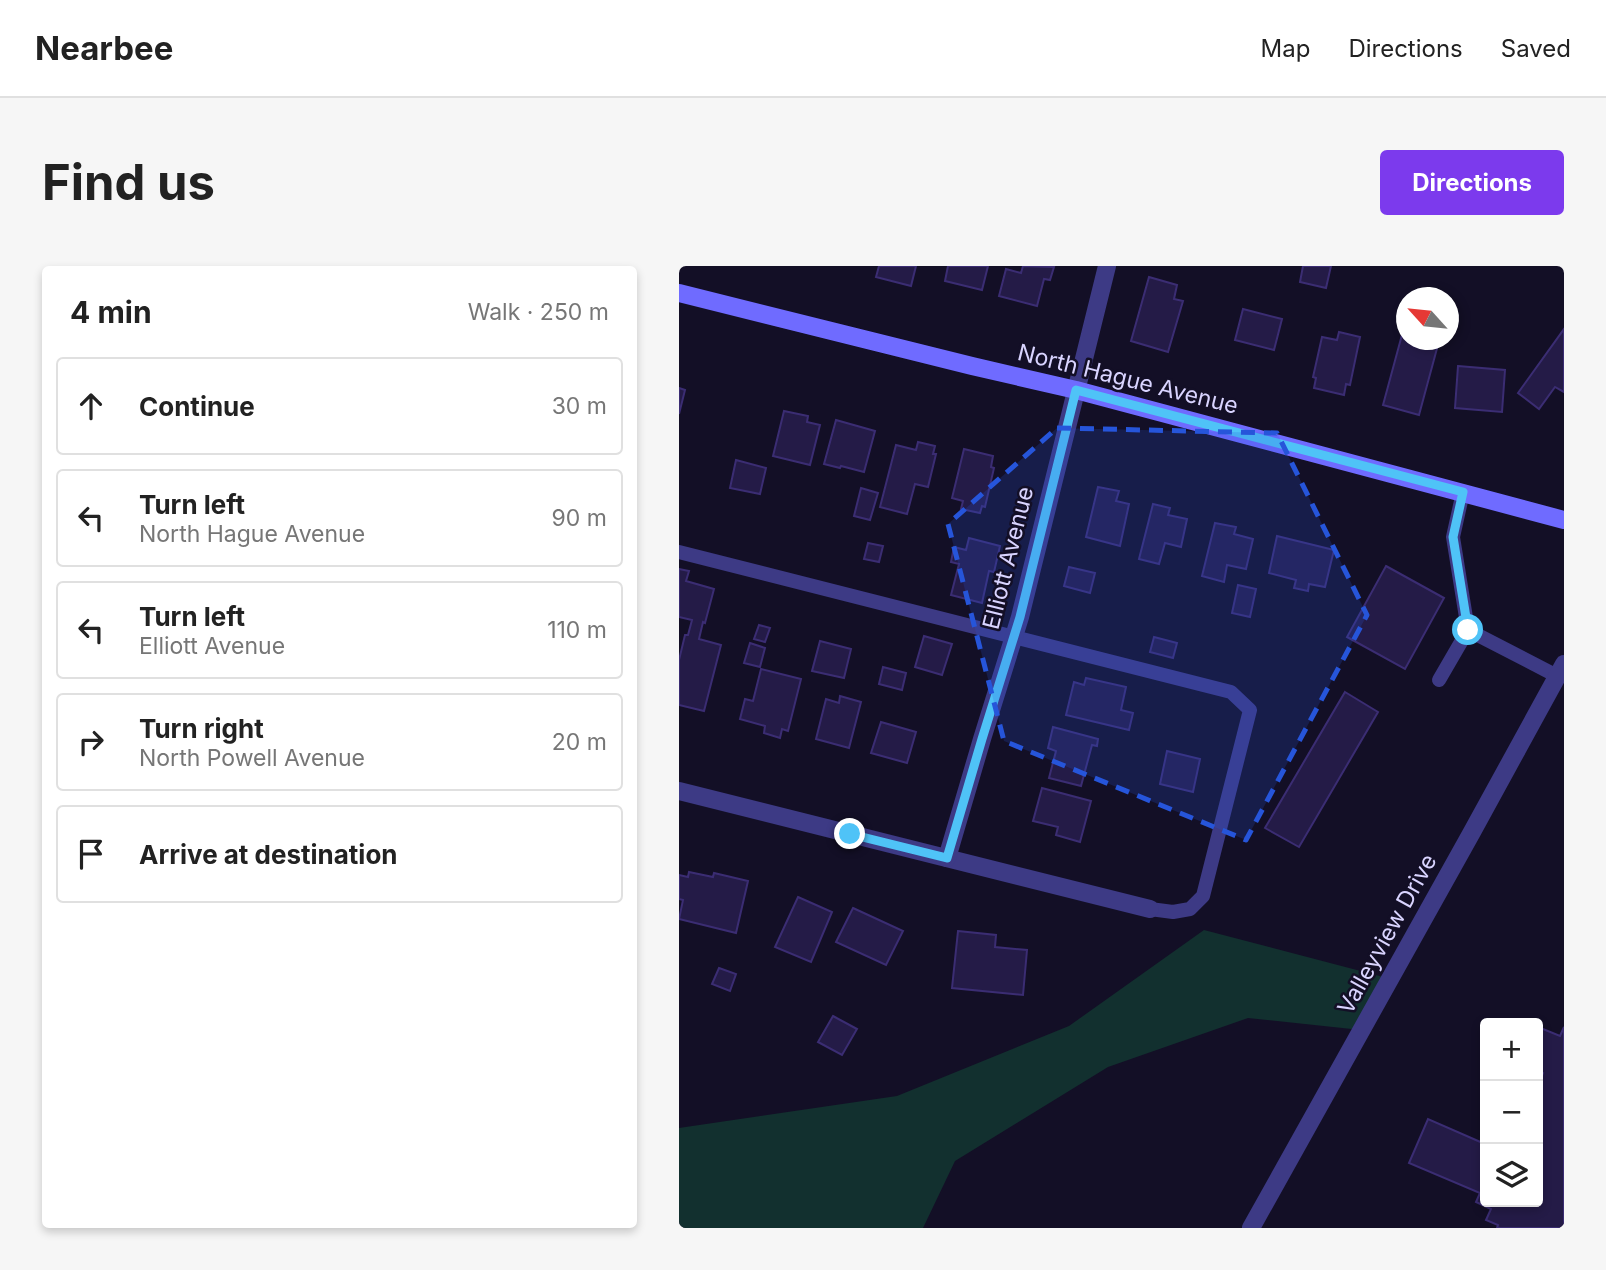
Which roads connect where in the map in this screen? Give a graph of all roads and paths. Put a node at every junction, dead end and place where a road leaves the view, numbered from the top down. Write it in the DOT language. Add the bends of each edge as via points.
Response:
graph roads {
  1 [pos="1107,266"];
  2 [pos="679,293"];
  3 [pos="1076,390"];
  4 [pos="1463,492"];
  5 [pos="1564,520"];
  6 [pos="679,552"];
  7 [pos="1468,630"];
  8 [pos="1014,637"];
  9 [pos="1561,670"];
  10 [pos="1439,680"];
  11 [pos="679,791"];
  12 [pos="947,858"];
  13 [pos="1150,909"];
  14 [pos="1251,1228"];
  1 -- 3 [label="street, Elliott Avenue"];
  2 -- 3 [label="main road, North Hague Avenue"];
  3 -- 4 [label="main road, North Hague Avenue"];
  3 -- 8 [label="street, Elliott Avenue"];
  4 -- 5 [label="main road, North Hague Avenue"];
  4 -- 7 [label="lane" via="1453,537"];
  6 -- 8 [label="lane"];
  7 -- 9 [label="lane"];
  7 -- 10 [label="lane"];
  8 -- 12 [label="street, Elliott Avenue"];
  8 -- 13 [label="lane" via="1231,692 1250,710 1203,896 1190,908 1173,912"];
  9 -- 14 [label="street, Valleyview Drive"];
  11 -- 12 [label="street"];
  12 -- 13 [label="street"];
}
